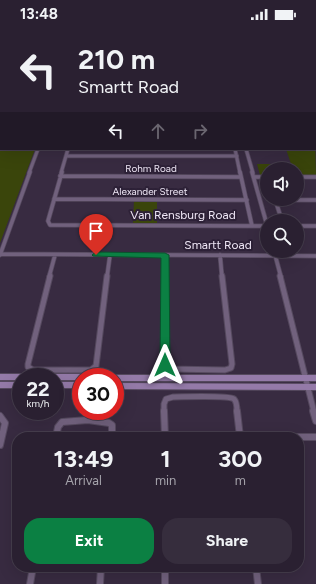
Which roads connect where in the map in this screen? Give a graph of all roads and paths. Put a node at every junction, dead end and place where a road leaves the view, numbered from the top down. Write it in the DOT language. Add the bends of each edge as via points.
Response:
graph roads {
  1 [pos="38,150"];
  2 [pos="68,150"];
  3 [pos="235,150"];
  4 [pos="246,150"];
  5 [pos="66,156"];
  6 [pos="237,156"];
  7 [pos="60,176"];
  8 [pos="241,177"];
  9 [pos="254,177"];
  10 [pos="260,177"];
  11 [pos="304,177"];
  12 [pos="316,177"];
  13 [pos="54,199"];
  14 [pos="247,200"];
  15 [pos="304,200"];
  16 [pos="316,200"];
  17 [pos="264,214"];
  18 [pos="252,226"];
  19 [pos="260,226"];
  20 [pos="304,226"];
  21 [pos="316,226"];
  22 [pos="260,254"];
  23 [pos="0,255"];
  24 [pos="54,255"];
  25 [pos="110,255"];
  26 [pos="165,255"];
  27 [pos="220,255"];
  28 [pos="304,255"];
  29 [pos="316,256"];
  30 [pos="275,258"];
  31 [pos="0,377"];
  32 [pos="12,377"];
  33 [pos="124,378"];
  34 [pos="305,378"];
  35 [pos="316,378"];
  36 [pos="0,385"];
  37 [pos="12,385"];
  38 [pos="124,386"];
  39 [pos="307,387"];
  40 [pos="316,387"];
  41 [pos="0,416"];
  42 [pos="316,421"];
  43 [pos="57,432"];
  44 [pos="113,432"];
  45 [pos="165,432"];
  46 [pos="239,432"];
  47 [pos="304,437"];
  48 [pos="316,437"];
  49 [pos="0,445"];
  50 [pos="32,572"];
  51 [pos="101,572"];
  52 [pos="165,572"];
  53 [pos="257,572"];
  54 [pos="30,584"];
  55 [pos="100,584"];
  56 [pos="165,584"];
  57 [pos="258,584"];
  1 -- 23 [label="street"];
  2 -- 5 [label="street"];
  3 -- 6 [label="street"];
  4 -- 9 [label="street"];
  5 -- 6 [label="street"];
  5 -- 7 [label="street"];
  6 -- 8 [label="street"];
  7 -- 8 [label="street, Rohm Road"];
  7 -- 13 [label="street"];
  8 -- 14 [label="street"];
  9 -- 10 [label="street"];
  9 -- 17 [label="street"];
  11 -- 12 [label="street"];
  13 -- 14 [label="street, Alexander Street"];
  13 -- 18 [label="street, Van Rensburg Road" via="48,221 50,225"];
  14 -- 18 [label="street"];
  15 -- 16 [label="street"];
  18 -- 19 [label="street, Van Rensburg Road"];
  20 -- 21 [label="street"];
  22 -- 27 [label="street, Smartt Road"];
  23 -- 24 [label="street, Smartt Road"];
  24 -- 25 [label="street, Smartt Road"];
  24 -- 25 [label="street" via="28,364 30,369 92,370 96,366"];
  25 -- 26 [label="street, Smartt Road"];
  26 -- 27 [label="street, Smartt Road"];
  26 -- 27 [label="street" via="165,365 170,369 226,370 232,366"];
  28 -- 29 [label="street, Smartt Road"];
  30 -- 34 [label="street"];
  31 -- 32 [label="main road"];
  33 -- 34 [label="main road"];
  34 -- 35 [label="main road"];
  34 -- 39 [label="street"];
  36 -- 37 [label="main road"];
  38 -- 39 [label="main road"];
  39 -- 40 [label="main road"];
  39 -- 42 [label="street"];
  41 -- 49 [label="street" via="5,420 5,425"];
  43 -- 44 [label="street" via="62,422 91,420 110,423"];
  45 -- 46 [label="street" via="166,399 222,397 234,398"];
  47 -- 48 [label="street"];
  50 -- 54 [label="street"];
  51 -- 55 [label="street"];
  52 -- 56 [label="street"];
  53 -- 57 [label="street"];
}
